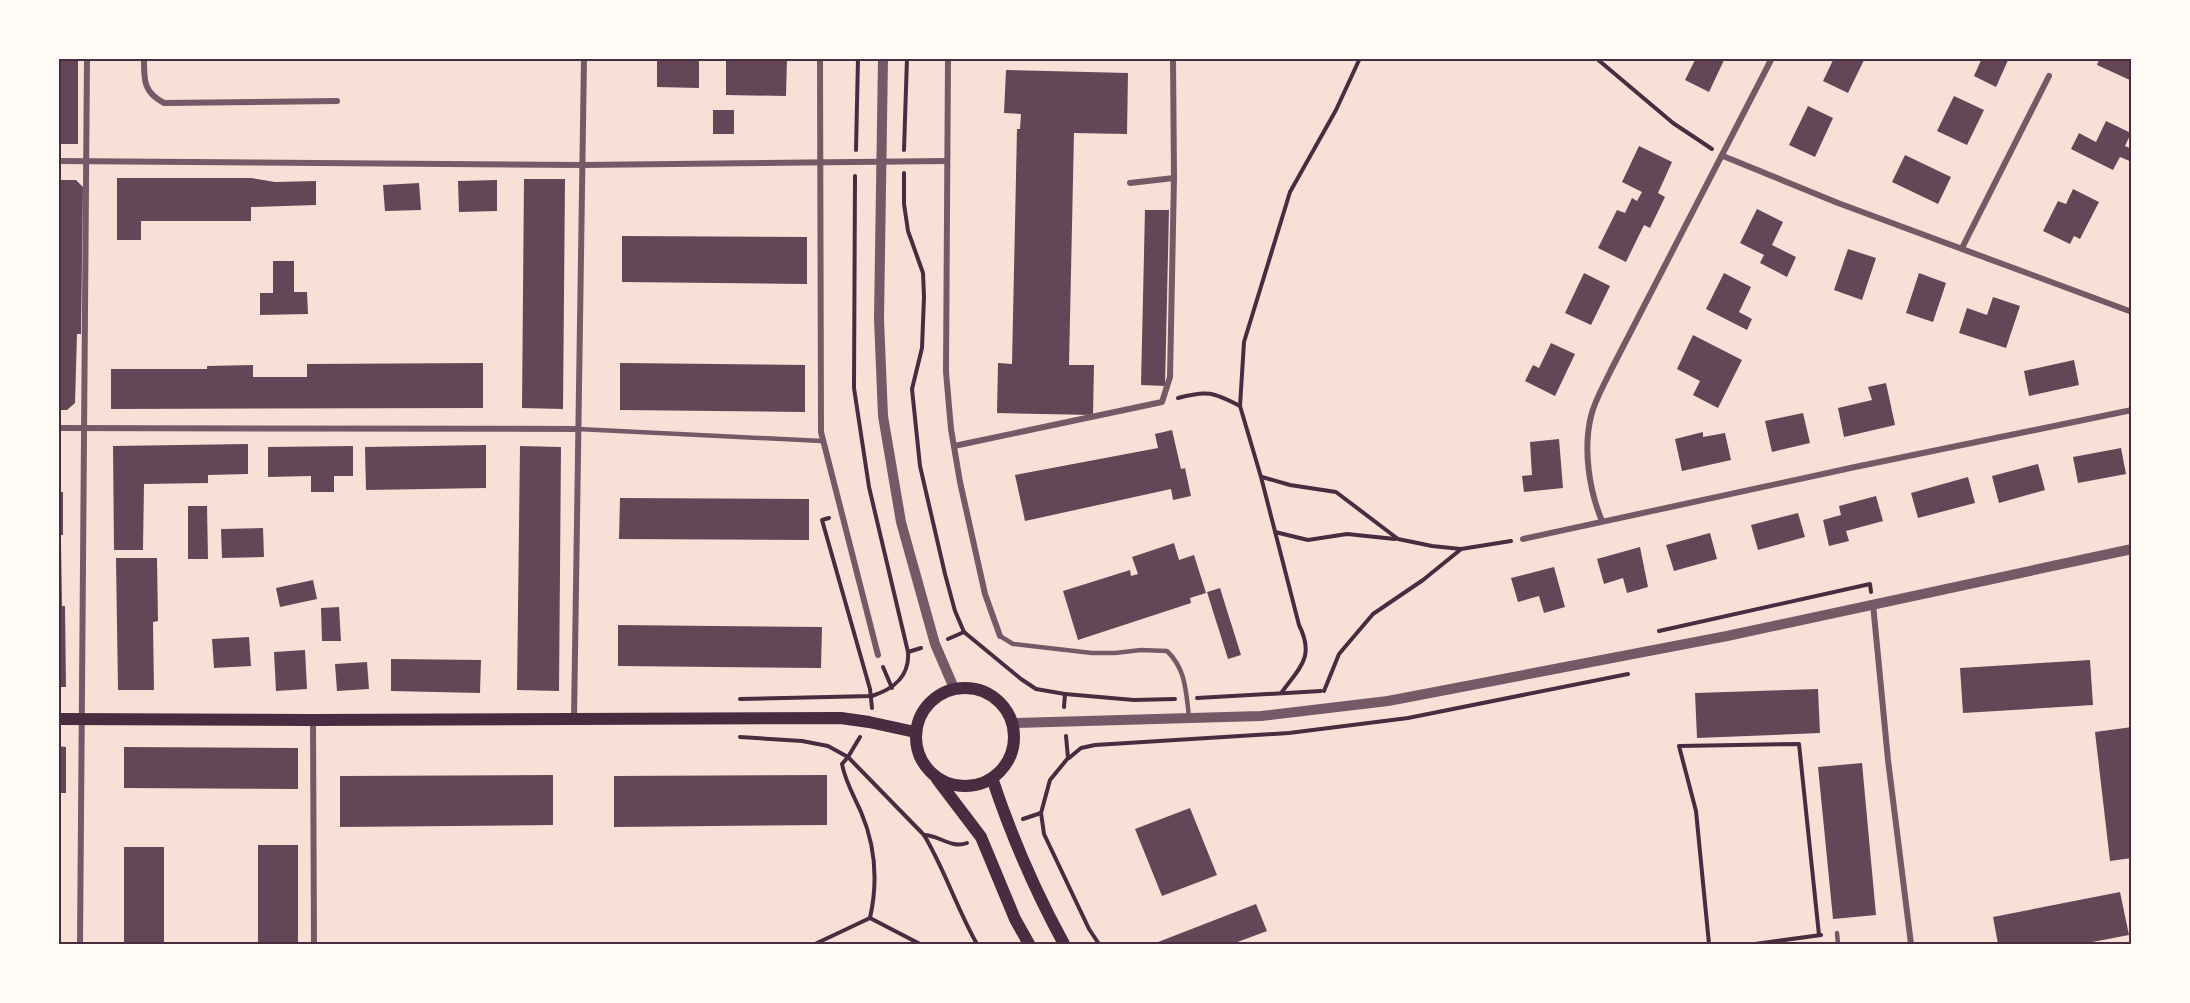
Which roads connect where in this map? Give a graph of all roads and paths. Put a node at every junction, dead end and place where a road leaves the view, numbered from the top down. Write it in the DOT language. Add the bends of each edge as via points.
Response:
graph roads {
  1 [pos="87,58"];
  2 [pos="144,58"];
  3 [pos="584,58"];
  4 [pos="820,58"];
  5 [pos="858,58"];
  6 [pos="883,58"];
  7 [pos="907,58"];
  8 [pos="948,58"];
  9 [pos="1173,58"];
  10 [pos="1360,58"];
  11 [pos="1596,58"];
  12 [pos="1773,58"];
  13 [pos="2049,76"];
  14 [pos="337,101"];
  15 [pos="1723,156"];
  16 [pos="58,161"];
  17 [pos="87,161"];
  18 [pos="881,161"];
  19 [pos="904,161"];
  20 [pos="946,161"];
  21 [pos="855,162"];
  22 [pos="820,163"];
  23 [pos="583,165"];
  24 [pos="1174,178"];
  25 [pos="1131,183"];
  26 [pos="1962,248"];
  27 [pos="2132,312"];
  28 [pos="1162,402"];
  29 [pos="1240,405"];
  30 [pos="2132,410"];
  31 [pos="58,428"];
  32 [pos="83,428"];
  33 [pos="578,429"];
  34 [pos="822,441"];
  35 [pos="954,446"];
  36 [pos="1261,477"];
  37 [pos="841,515"];
  38 [pos="1602,521"];
  39 [pos="1275,532"];
  40 [pos="1398,539"];
  41 [pos="1522,539"];
  42 [pos="1461,549"];
  43 [pos="2132,549"];
  44 [pos="1873,604"];
  45 [pos="964,632"];
  46 [pos="1650,633"];
  47 [pos="1000,636"];
  48 [pos="935,644"];
  49 [pos="878,655"];
  50 [pos="892,688"];
  51 [pos="954,688"];
  52 [pos="1332,690"];
  53 [pos="1324,691"];
  54 [pos="1282,693"];
  55 [pos="1065,694"];
  56 [pos="872,696"];
  57 [pos="1186,699"];
  58 [pos="1188,717"];
  59 [pos="58,718"];
  60 [pos="83,719"];
  61 [pos="314,720"];
  62 [pos="574,720"];
  63 [pos="1064,721"];
  64 [pos="869,722"];
  65 [pos="1012,723"];
  66 [pos="915,732"];
  67 [pos="848,757"];
  68 [pos="934,776"];
  69 [pos="992,778"];
  70 [pos="1041,813"];
  71 [pos="1008,825"];
  72 [pos="924,836"];
  73 [pos="981,837"];
  74 [pos="870,918"];
  75 [pos="1837,933"];
  76 [pos="80,945"];
  77 [pos="314,945"];
  78 [pos="815,945"];
  79 [pos="920,945"];
  80 [pos="977,945"];
  81 [pos="1029,945"];
  82 [pos="1064,945"];
  83 [pos="1099,945"];
  84 [pos="1708,945"];
  85 [pos="1755,945"];
  86 [pos="1838,945"];
  87 [pos="1911,945"];
  1 -- 17 [label="street"];
  2 -- 14 [label="street" via="147,90 164,103"];
  3 -- 23 [label="street"];
  4 -- 22 [label="street"];
  5 -- 21 [label="path"];
  6 -- 18 [label="street"];
  7 -- 19 [label="path"];
  8 -- 20 [label="street"];
  9 -- 24 [label="street"];
  10 -- 29 [label="path" via="1290,192 1244,342"];
  11 -- 15 [label="path" via="1673,123"];
  12 -- 15 [label="street"];
  13 -- 26 [label="street"];
  15 -- 26 [label="street"];
  15 -- 38 [label="street" via="1591,414 1588,456"];
  16 -- 17 [label="street"];
  17 -- 23 [label="street"];
  17 -- 32 [label="street"];
  18 -- 19 [label="street"];
  18 -- 21 [label="street"];
  18 -- 48 [label="street" via="879,319 883,416 901,522"];
  19 -- 20 [label="street"];
  19 -- 45 [label="path" via="908,231 923,273 922,348 912,389 920,466 945,574"];
  20 -- 35 [label="street" via="945,372"];
  21 -- 22 [label="street"];
  22 -- 23 [label="street"];
  22 -- 34 [label="street"];
  23 -- 33 [label="street"];
  24 -- 25 [label="street"];
  24 -- 28 [label="street" via="1170,377"];
  26 -- 27 [label="street"];
  28 -- 29 [label="path" via="1200,392 1219,395"];
  28 -- 35 [label="street"];
  29 -- 36 [label="path"];
  30 -- 38 [label="street"];
  31 -- 32 [label="street"];
  32 -- 33 [label="street"];
  32 -- 60 [label="street"];
  33 -- 34 [label="lane"];
  33 -- 62 [label="street"];
  34 -- 37 [label="street"];
  35 -- 47 [label="street" via="972,544"];
  36 -- 39 [label="path"];
  36 -- 40 [label="path" via="1336,492"];
  37 -- 49 [label="street"];
  37 -- 56 [label="path" via="822,520"];
  38 -- 41 [label="street"];
  39 -- 40 [label="path" via="1308,540 1347,534"];
  39 -- 54 [label="path" via="1304,636 1306,658"];
  40 -- 42 [label="path"];
  41 -- 42 [label="path"];
  42 -- 53 [label="path" via="1373,614 1339,654"];
  43 -- 44 [label="street"];
  44 -- 46 [label="path" via="1870,584"];
  44 -- 58 [label="street" via="1388,701 1262,716"];
  44 -- 87 [label="street"];
  45 -- 48 [label="path"];
  45 -- 55 [label="path" via="1036,689"];
  47 -- 57 [label="lane" via="1012,644 1092,653 1167,651 1182,674"];
  48 -- 50 [label="path" via="908,652 907,666"];
  48 -- 51 [label="street"];
  49 -- 50 [label="path"];
  50 -- 56 [label="path"];
  51 -- 65 [label="main road" via="978,689 989,694 1007,711"];
  51 -- 66 [label="main road" via="924,709"];
  52 -- 53 [label="path"];
  53 -- 54 [label="path"];
  54 -- 57 [label="path"];
  55 -- 57 [label="path" via="1134,700"];
  55 -- 63 [label="path"];
  56 -- 64 [label="path"];
  57 -- 58 [label="lane"];
  58 -- 63 [label="street"];
  59 -- 60 [label="main road"];
  60 -- 61 [label="main road"];
  60 -- 76 [label="street"];
  61 -- 62 [label="main road"];
  61 -- 77 [label="street"];
  62 -- 64 [label="main road" via="841,718"];
  63 -- 65 [label="street"];
  63 -- 70 [label="path" via="1068,758 1050,780"];
  64 -- 66 [label="main road"];
  64 -- 67 [label="path"];
  65 -- 69 [label="main road" via="1009,759"];
  66 -- 68 [label="main road" via="919,756"];
  67 -- 72 [label="path"];
  67 -- 74 [label="path" via="842,764 844,775 863,816 876,867"];
  68 -- 69 [label="main road" via="957,786"];
  68 -- 73 [label="main road"];
  69 -- 71 [label="main road"];
  70 -- 71 [label="path"];
  70 -- 83 [label="path" via="1044,834"];
  71 -- 82 [label="main road"];
  72 -- 73 [label="path" via="961,845"];
  72 -- 80 [label="path"];
  73 -- 81 [label="main road"];
  74 -- 78 [label="path"];
  74 -- 79 [label="path"];
  75 -- 86 [label="lane"];
  84 -- 85 [label="path" via="1696,811 1679,746 1799,744 1819,936"];
}
